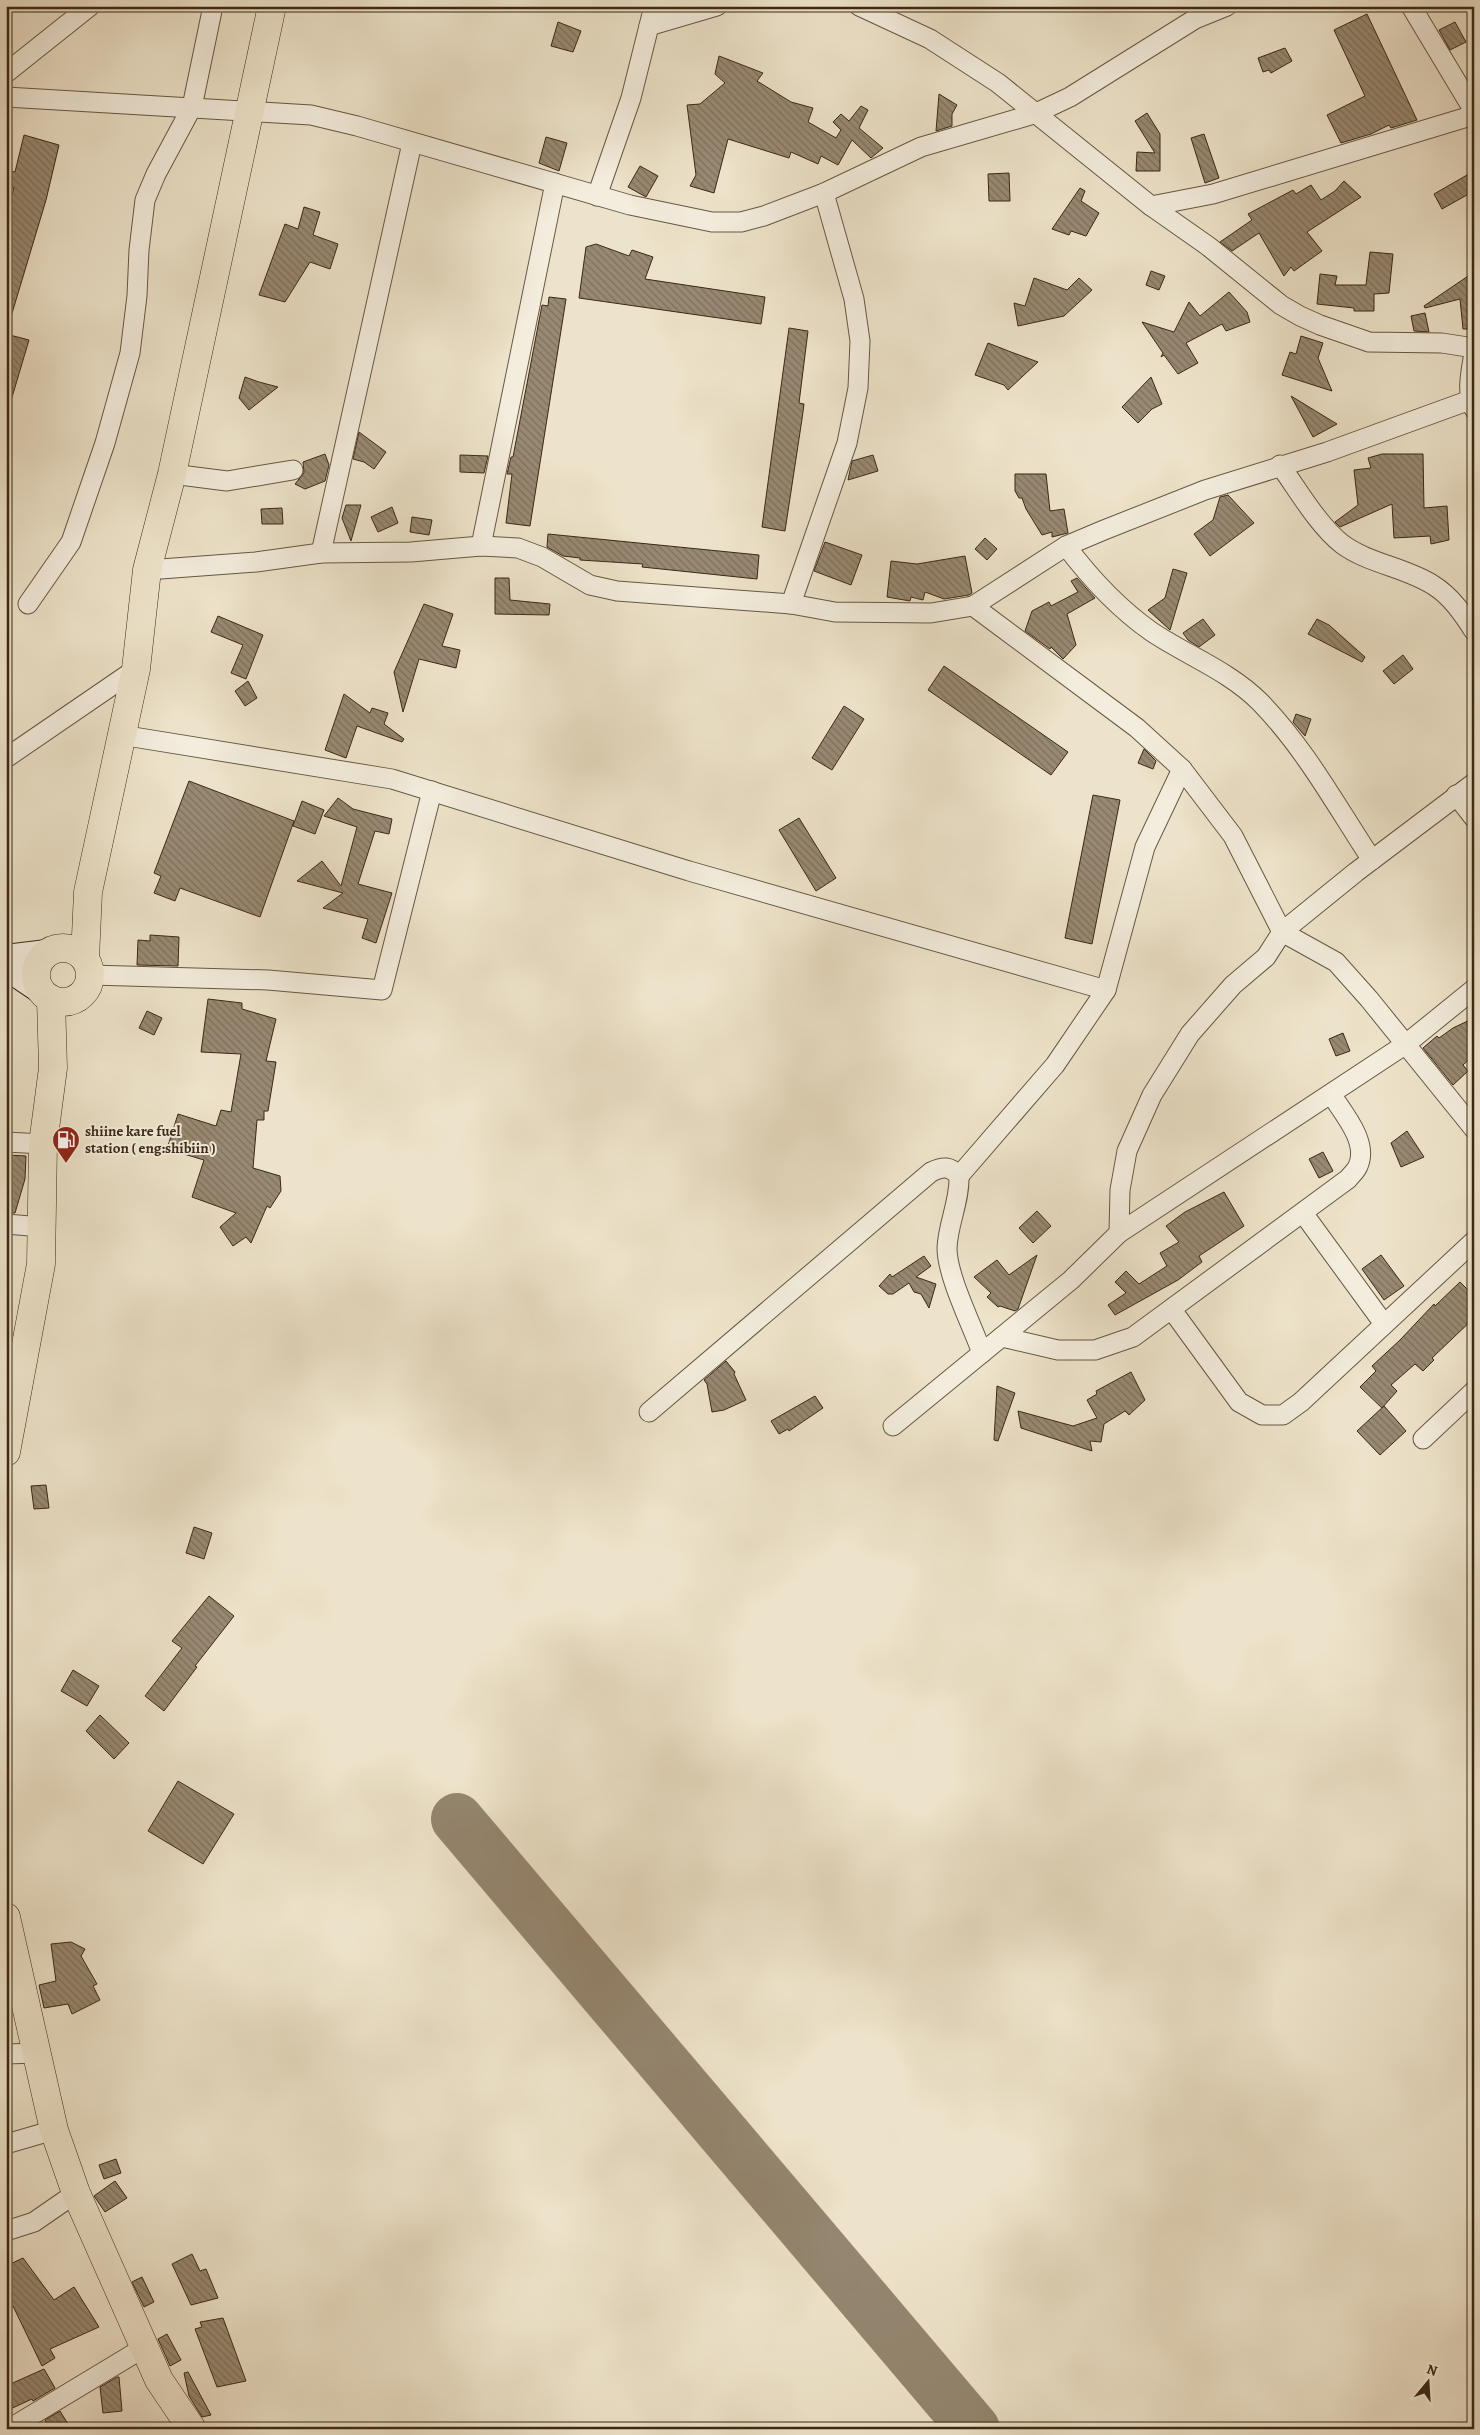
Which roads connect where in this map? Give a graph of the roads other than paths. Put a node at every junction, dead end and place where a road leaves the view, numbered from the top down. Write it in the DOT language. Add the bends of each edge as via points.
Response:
graph roads {
  1 [pos="90,6"];
  2 [pos="213,6"];
  3 [pos="272,6"];
  4 [pos="654,6"];
  5 [pos="717,6"];
  6 [pos="859,6"];
  7 [pos="1227,6"];
  8 [pos="1411,6"];
  9 [pos="649,26"];
  10 [pos="6,73"];
  11 [pos="6,97"];
  12 [pos="192,107"];
  13 [pos="250,110"];
  14 [pos="1474,111"];
  15 [pos="1034,114"];
  16 [pos="1474,115"];
  17 [pos="412,143"];
  18 [pos="555,183"];
  19 [pos="824,192"];
  20 [pos="597,196"];
  21 [pos="1151,206"];
  22 [pos="1474,348"];
  23 [pos="1473,364"];
  24 [pos="1472,405"];
  25 [pos="1280,465"];
  26 [pos="293,470"];
  27 [pos="172,474"];
  28 [pos="481,546"];
  29 [pos="1066,546"];
  30 [pos="321,554"];
  31 [pos="148,570"];
  32 [pos="28,604"];
  33 [pos="791,604"];
  34 [pos="973,606"];
  35 [pos="1474,631"];
  36 [pos="136,669"];
  37 [pos="122,734"];
  38 [pos="6,758"];
  39 [pos="1182,769"];
  40 [pos="1474,783"];
  41 [pos="432,791"];
  42 [pos="1456,795"];
  43 [pos="1474,818"];
  44 [pos="1372,860"];
  45 [pos="88,892"];
  46 [pos="1282,932"];
  47 [pos="50,951"];
  48 [pos="6,958"];
  49 [pos="6,967"];
  50 [pos="87,975"];
  51 [pos="1474,988"];
  52 [pos="1106,990"];
  53 [pos="45,994"];
  54 [pos="1406,1044"];
  55 [pos="53,1068"];
  56 [pos="1331,1094"];
  57 [pos="1474,1129"];
  58 [pos="6,1142"];
  59 [pos="43,1144"];
  60 [pos="960,1176"];
  61 [pos="1303,1213"];
  62 [pos="6,1224"];
  63 [pos="42,1227"];
  64 [pos="1119,1233"];
  65 [pos="1474,1242"];
  66 [pos="1172,1310"];
  67 [pos="1384,1324"];
  68 [pos="1002,1337"];
  69 [pos="14,1352"];
  70 [pos="982,1353"];
  71 [pos="12,1382"];
  72 [pos="1474,1391"];
  73 [pos="650,1412"];
  74 [pos="893,1426"];
  75 [pos="1423,1440"];
  76 [pos="6,1452"];
  77 [pos="6,1917"];
  78 [pos="14,1980"];
  79 [pos="38,2053"];
  80 [pos="6,2054"];
  81 [pos="54,2130"];
  82 [pos="6,2144"];
  83 [pos="76,2193"];
  84 [pos="6,2231"];
  85 [pos="145,2347"];
  86 [pos="9,2429"];
  87 [pos="192,2429"];
  1 -- 10 [label="street"];
  2 -- 12 [label="street"];
  3 -- 13 [label="highway"];
  4 -- 9 [label="street"];
  5 -- 9 [label="street"];
  6 -- 15 [label="street" via="930,39 998,83"];
  7 -- 15 [label="street" via="1195,19 1086,87"];
  8 -- 14 [label="street"];
  9 -- 20 [label="street" via="631,98"];
  11 -- 12 [label="street"];
  12 -- 13 [label="street"];
  12 -- 32 [label="street" via="156,174 146,200 130,353 104,443 71,542"];
  13 -- 17 [label="street" via="311,115"];
  13 -- 27 [label="highway"];
  15 -- 19 [label="street" via="921,147"];
  15 -- 21 [label="street"];
  16 -- 21 [label="street" via="1213,194"];
  17 -- 18 [label="street"];
  17 -- 30 [label="street"];
  18 -- 20 [label="street"];
  18 -- 28 [label="street"];
  19 -- 20 [label="street" via="741,222 712,222 675,216"];
  19 -- 33 [label="street" via="854,299 860,341 858,388 847,443"];
  21 -- 22 [label="street" via="1208,246 1281,305 1320,325 1370,342 1442,343"];
  23 -- 24 [label="street"];
  24 -- 25 [label="street"];
  25 -- 29 [label="street" via="1205,490"];
  25 -- 35 [label="street" via="1342,543 1368,558 1434,585 1459,607"];
  26 -- 27 [label="street" via="227,481"];
  27 -- 31 [label="highway"];
  28 -- 30 [label="street"];
  28 -- 33 [label="street" via="518,548 542,557 590,585 617,591"];
  29 -- 34 [label="street"];
  29 -- 44 [label="street" via="1091,579 1152,631 1232,678 1260,702 1295,743"];
  30 -- 31 [label="street"];
  31 -- 36 [label="highway"];
  33 -- 34 [label="street" via="835,612 932,612"];
  34 -- 39 [label="street" via="1137,728"];
  36 -- 37 [label="highway"];
  36 -- 38 [label="street"];
  37 -- 41 [label="street" via="392,778"];
  37 -- 45 [label="highway"];
  39 -- 46 [label="street" via="1233,836"];
  39 -- 52 [label="street" via="1145,847"];
  40 -- 42 [label="street"];
  41 -- 50 [label="street" via="382,990 268,980"];
  41 -- 52 [label="street" via="689,871"];
  42 -- 43 [label="street"];
  42 -- 44 [label="street"];
  44 -- 46 [label="street"];
  45 -- 47 [label="highway"];
  45 -- 50 [label="highway"];
  46 -- 54 [label="street" via="1336,962"];
  46 -- 64 [label="street" via="1266,957 1233,985 1190,1034 1152,1095 1127,1151 1120,1190"];
  47 -- 48 [label="street"];
  47 -- 50 [label="highway" via="70,948"];
  47 -- 53 [label="highway" via="37,965 36,981"];
  49 -- 53 [label="street"];
  50 -- 53 [label="highway" via="69,1002"];
  50 -- 55 [label="highway"];
  51 -- 54 [label="street"];
  52 -- 60 [label="street" via="1055,1065"];
  53 -- 55 [label="highway"];
  54 -- 56 [label="street"];
  54 -- 57 [label="street"];
  55 -- 59 [label="highway"];
  56 -- 61 [label="street" via="1353,1128 1360,1146 1358,1166 1348,1179"];
  56 -- 64 [label="street"];
  58 -- 59 [label="street"];
  59 -- 63 [label="highway"];
  60 -- 70 [label="street" via="950,1226 948,1262"];
  60 -- 73 [label="street" via="952,1169 942,1167 931,1172"];
  61 -- 66 [label="street"];
  61 -- 67 [label="street"];
  62 -- 63 [label="street"];
  63 -- 69 [label="highway" via="41,1264"];
  64 -- 68 [label="street" via="1071,1280"];
  65 -- 67 [label="street"];
  66 -- 67 [label="street" via="1239,1402 1262,1415 1283,1415 1289,1411"];
  66 -- 68 [label="street" via="1133,1337 1095,1350 1058,1350"];
  68 -- 70 [label="street"];
  69 -- 71 [label="highway"];
  70 -- 74 [label="street"];
  71 -- 76 [label="highway"];
  72 -- 75 [label="street"];
  77 -- 78 [label="highway"];
  78 -- 79 [label="highway"];
  79 -- 80 [label="street"];
  79 -- 81 [label="highway"];
  81 -- 82 [label="street"];
  81 -- 83 [label="highway"];
  83 -- 84 [label="street" via="34,2222"];
  83 -- 85 [label="highway"];
  85 -- 86 [label="street"];
  85 -- 87 [label="highway" via="159,2380"];
}
